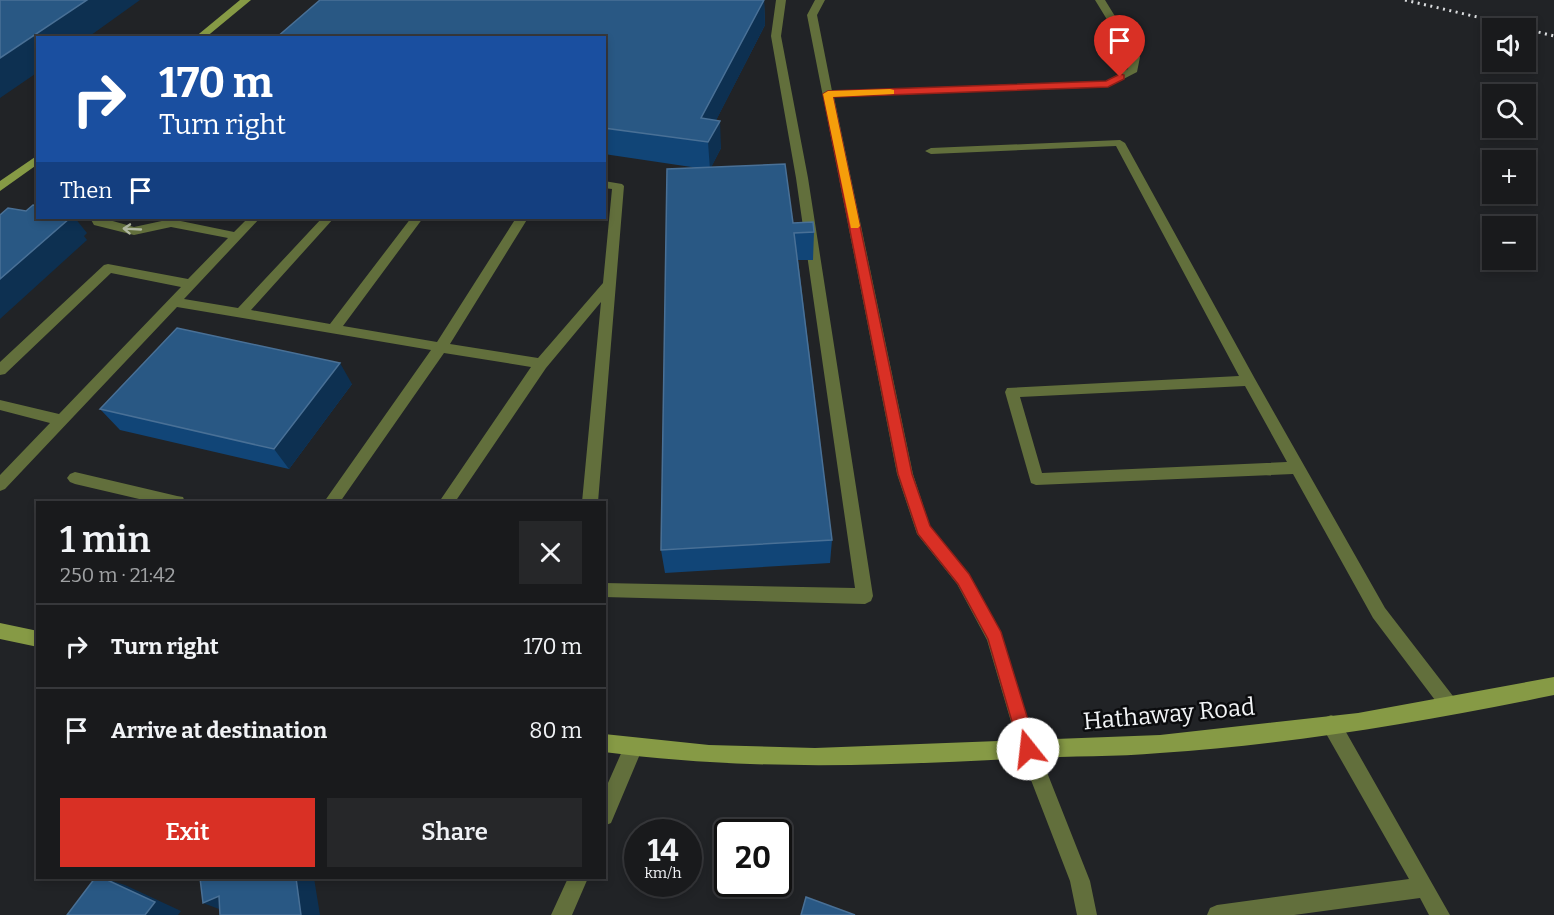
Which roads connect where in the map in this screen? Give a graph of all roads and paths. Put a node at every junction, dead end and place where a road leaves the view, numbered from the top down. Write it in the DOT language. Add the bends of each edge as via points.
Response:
graph roads {
  1 [pos="246,0"];
  2 [pos="781,0"];
  3 [pos="820,0"];
  4 [pos="1100,0"];
  5 [pos="201,36"];
  6 [pos="828,94"];
  7 [pos="931,151"];
  8 [pos="36,160"];
  9 [pos="606,184"];
  10 [pos="0,187"];
  11 [pos="96,219"];
  12 [pos="253,219"];
  13 [pos="327,219"];
  14 [pos="416,219"];
  15 [pos="521,219"];
  16 [pos="169,220"];
  17 [pos="236,236"];
  18 [pos="189,284"];
  19 [pos="609,284"];
  20 [pos="174,302"];
  21 [pos="242,312"];
  22 [pos="334,328"];
  23 [pos="441,347"];
  24 [pos="541,364"];
  25 [pos="0,370"];
  26 [pos="1249,381"];
  27 [pos="0,405"];
  28 [pos="62,420"];
  29 [pos="1297,468"];
  30 [pos="75,478"];
  31 [pos="0,485"];
  32 [pos="173,501"];
  33 [pos="333,501"];
  34 [pos="448,501"];
  35 [pos="590,501"];
  36 [pos="606,590"];
  37 [pos="0,632"];
  38 [pos="36,639"];
  39 [pos="1554,686"];
  40 [pos="1450,706"];
  41 [pos="1332,724"];
  42 [pos="606,743"];
  43 [pos="634,747"];
  44 [pos="1028,749"];
  45 [pos="606,811"];
  46 [pos="578,879"];
  47 [pos="1425,886"];
  48 [pos="561,915"];
  49 [pos="1087,915"];
  50 [pos="1219,915"];
  51 [pos="1440,915"];
  1 -- 5 [label="main road"];
  2 -- 36 [label="street" via="776,36 802,178 865,596"];
  3 -- 6 [label="street" via="812,15"];
  4 -- 6 [label="street" via="1135,57 1133,70 1108,84"];
  6 -- 44 [label="street" via="905,474 923,529 963,579 995,638"];
  7 -- 26 [label="street" via="1120,143"];
  8 -- 10 [label="main road"];
  9 -- 19 [label="street" via="618,186"];
  16 -- 11 [label="street, one-way" via="134,231"];
  12 -- 17 [label="street"];
  13 -- 21 [label="street"];
  14 -- 22 [label="street"];
  15 -- 23 [label="street"];
  16 -- 17 [label="street"];
  17 -- 18 [label="street"];
  18 -- 20 [label="street"];
  18 -- 25 [label="street" via="108,268"];
  19 -- 24 [label="street"];
  19 -- 35 [label="street"];
  20 -- 21 [label="street"];
  20 -- 28 [label="street"];
  21 -- 22 [label="street"];
  22 -- 23 [label="street"];
  23 -- 24 [label="street"];
  23 -- 33 [label="street"];
  24 -- 34 [label="street"];
  26 -- 29 [label="street"];
  26 -- 29 [label="street" via="1011,392 1036,478"];
  27 -- 28 [label="street"];
  28 -- 31 [label="street"];
  29 -- 40 [label="street" via="1379,613"];
  30 -- 32 [label="street"];
  37 -- 38 [label="main road"];
  39 -- 40 [label="main road, Hathaway Road"];
  40 -- 41 [label="main road, Hathaway Road"];
  41 -- 44 [label="main road, Hathaway Road" via="1160,744"];
  41 -- 47 [label="street"];
  42 -- 43 [label="main road, Hathaway Road"];
  43 -- 44 [label="main road, Hathaway Road" via="774,757 915,757"];
  43 -- 45 [label="street"];
  44 -- 49 [label="street" via="1080,881"];
  46 -- 48 [label="street"];
  47 -- 50 [label="street"];
  47 -- 51 [label="street"];
}
